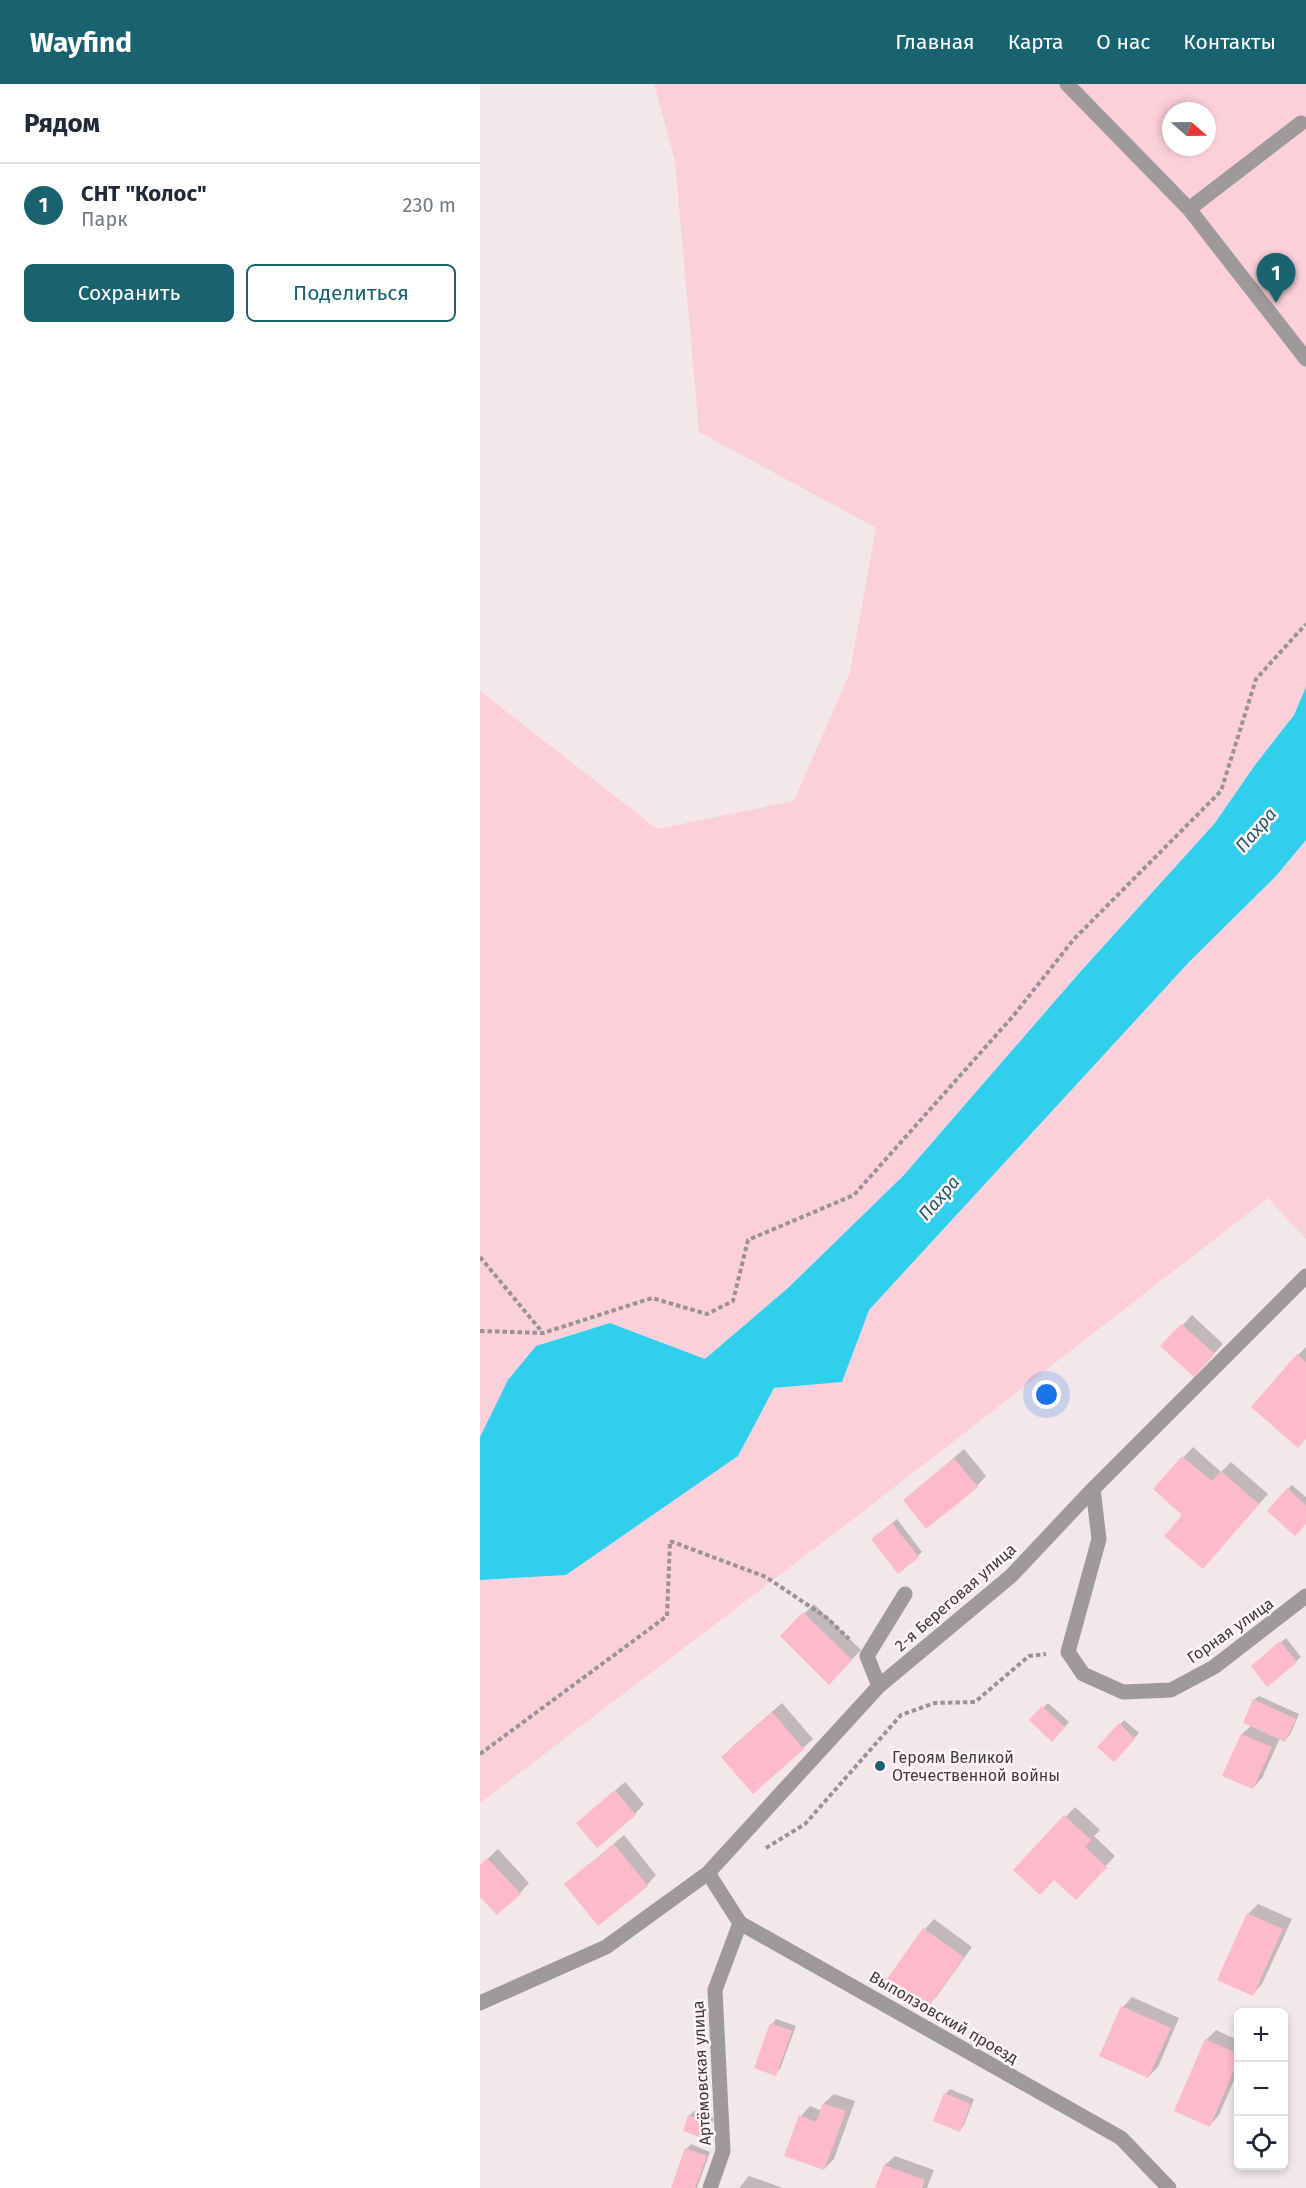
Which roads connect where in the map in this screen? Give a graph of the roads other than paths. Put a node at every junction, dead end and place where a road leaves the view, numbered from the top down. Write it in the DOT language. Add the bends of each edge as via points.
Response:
graph roads {
  1 [pos="1067,84"];
  2 [pos="1301,123"];
  3 [pos="1189,209"];
  4 [pos="1306,359"];
  5 [pos="1306,1276"];
  6 [pos="1093,1489"];
  7 [pos="905,1594"];
  8 [pos="1306,1596"];
  9 [pos="879,1686"];
  10 [pos="708,1873"];
  11 [pos="740,1923"];
  12 [pos="480,2003"];
  13 [pos="710,2188"];
  14 [pos="1169,2188"];
  1 -- 3 [label="street"];
  2 -- 3 [label="street"];
  3 -- 4 [label="street"];
  5 -- 6 [label="street, 2-я Береговая улица"];
  6 -- 8 [label="street, Горная улица" via="1099,1539 1068,1652 1083,1674 1123,1692 1171,1690 1214,1666"];
  6 -- 9 [label="street, 2-я Береговая улица" via="1011,1576"];
  7 -- 9 [label="street" via="867,1656"];
  9 -- 10 [label="street, 2-я Береговая улица"];
  10 -- 11 [label="street, Выползовский проезд"];
  10 -- 12 [label="street, 2-я Береговая улица" via="606,1947"];
  11 -- 13 [label="street, Артёмовская улица" via="715,1990 723,2151"];
  11 -- 14 [label="street, Выползовский проезд" via="1121,2138"];
}
